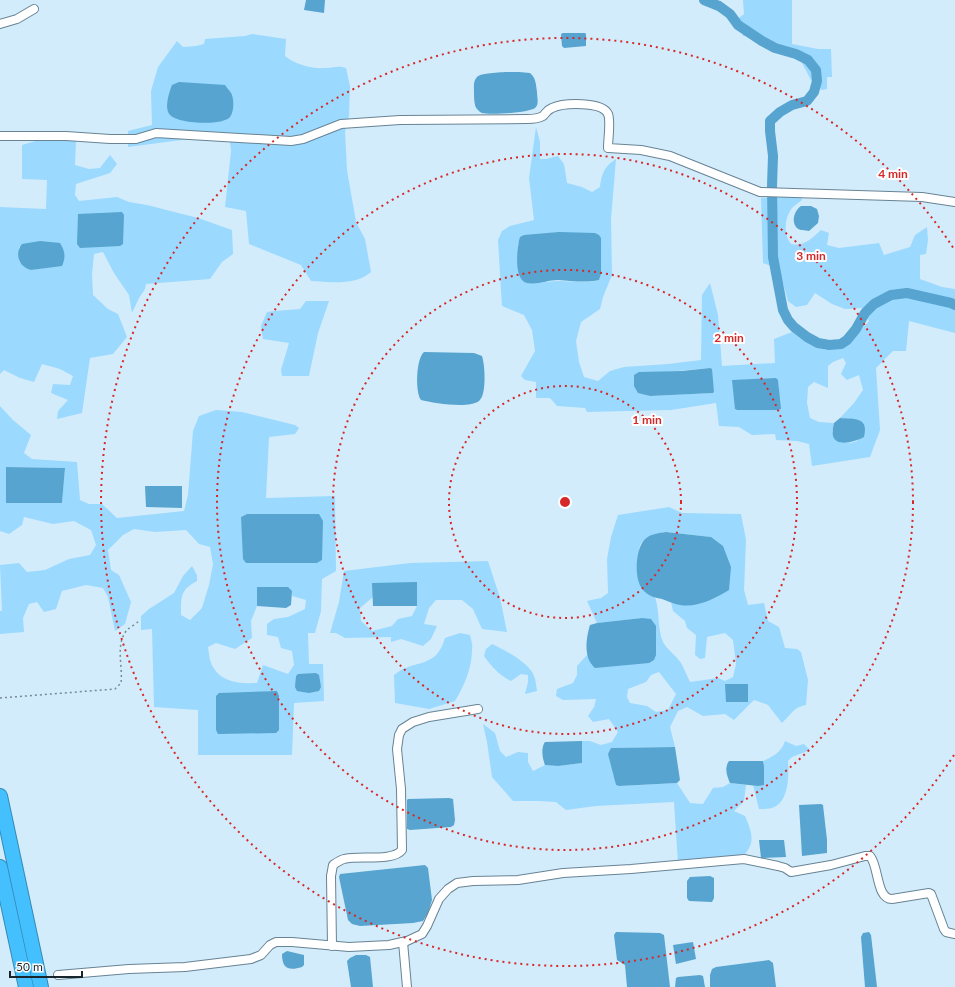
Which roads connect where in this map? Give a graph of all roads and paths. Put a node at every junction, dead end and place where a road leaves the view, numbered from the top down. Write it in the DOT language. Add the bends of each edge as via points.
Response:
graph roads {
  1 [pos="34,9"];
  2 [pos="0,24"];
  3 [pos="0,136"];
  4 [pos="955,202"];
  5 [pos="139,621"];
  6 [pos="0,698"];
  7 [pos="478,709"];
  8 [pos="0,796"];
  9 [pos="0,867"];
  10 [pos="955,934"];
  11 [pos="403,942"];
  12 [pos="332,946"];
  13 [pos="58,976"];
  14 [pos="26,987"];
  15 [pos="41,987"];
  16 [pos="407,987"];
  1 -- 2 [label="street" via="17,19"];
  3 -- 4 [label="street" via="136,139 156,133 291,141 341,124 400,120 527,119 537,118 558,106 587,104 599,106 608,113 608,148 641,150 670,156 760,192 922,197"];
  5 -- 6 [label="path" via="124,635 120,650 121,683 114,689"];
  7 -- 12 [label="street" via="424,719 402,729 397,749 401,789 402,850 396,855 343,859 333,865"];
  8 -- 15 [label="highway"];
  9 -- 14 [label="highway"];
  10 -- 11 [label="street" via="944,929 931,894 892,899 884,897 873,861 868,855 791,872 778,866 744,859 563,873 518,880 457,883 439,899 422,934"];
  11 -- 12 [label="street" via="378,946"];
  11 -- 16 [label="street"];
  12 -- 13 [label="street" via="276,942 251,959 185,967"];
}
